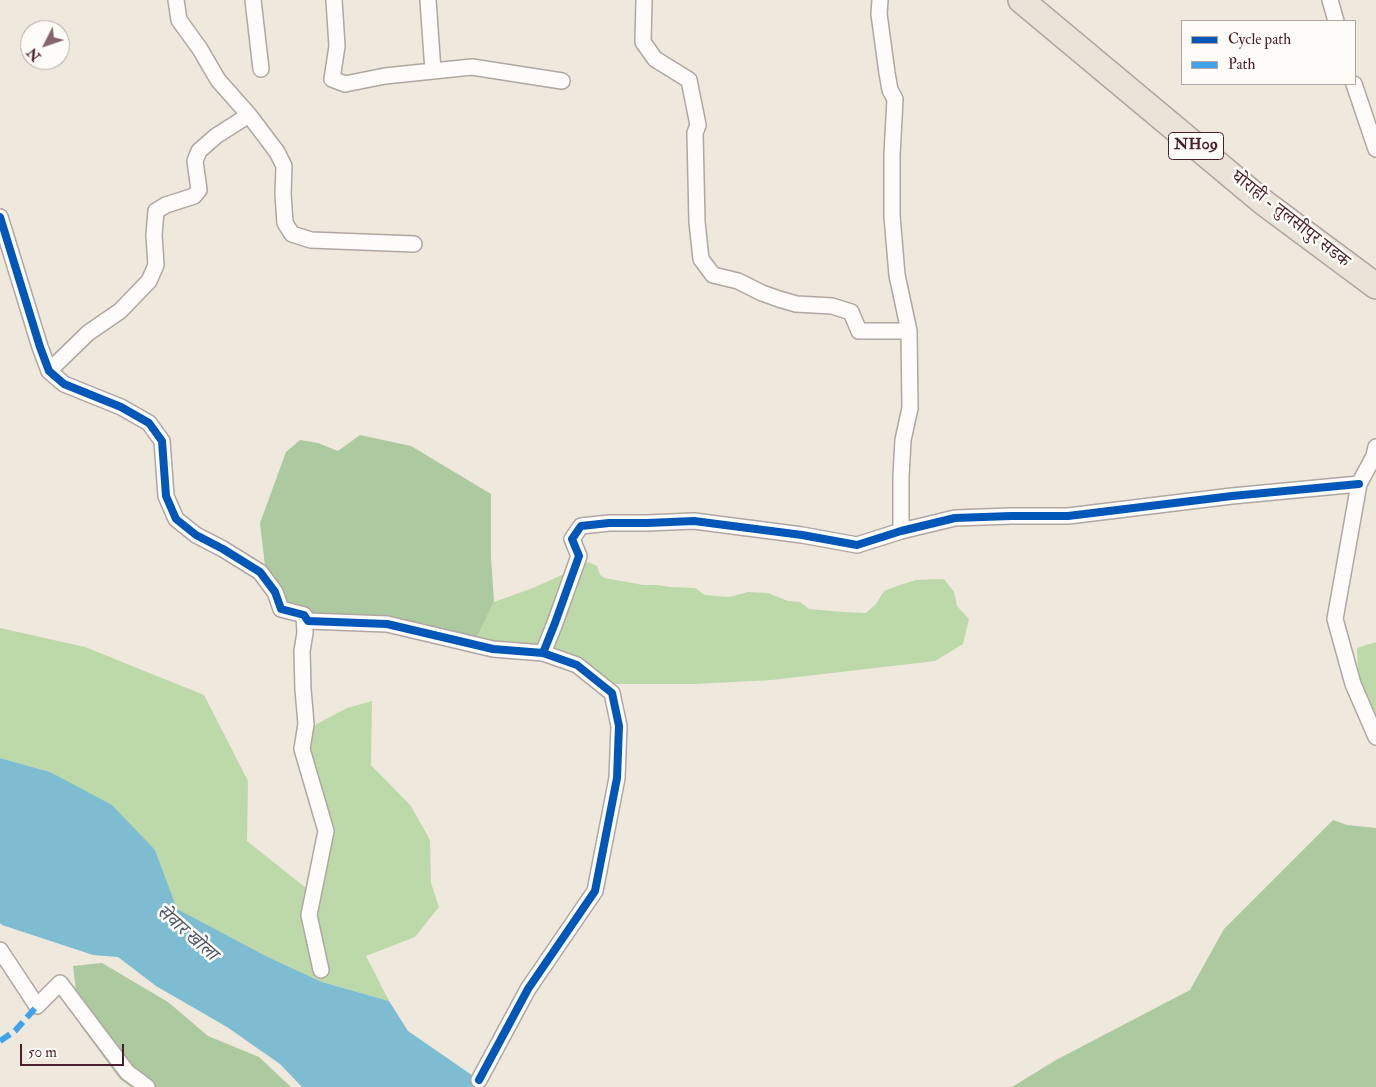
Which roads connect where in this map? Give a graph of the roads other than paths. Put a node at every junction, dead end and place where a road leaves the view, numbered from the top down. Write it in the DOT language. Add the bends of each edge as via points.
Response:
graph roads {
  1 [pos="176,0"];
  2 [pos="253,0"];
  3 [pos="334,0"];
  4 [pos="428,0"];
  5 [pos="644,0"];
  6 [pos="880,0"];
  7 [pos="1021,0"];
  8 [pos="1330,0"];
  9 [pos="1336,20"];
  10 [pos="261,69"];
  11 [pos="433,71"];
  12 [pos="562,81"];
  13 [pos="1354,85"];
  14 [pos="249,115"];
  15 [pos="1376,149"];
  16 [pos="0,217"];
  17 [pos="414,244"];
  18 [pos="1376,286"];
  19 [pos="909,331"];
  20 [pos="49,370"];
  21 [pos="1376,447"];
  22 [pos="1359,484"];
  23 [pos="901,532"];
  24 [pos="304,615"];
  25 [pos="542,653"];
  26 [pos="1376,737"];
  27 [pos="0,950"];
  28 [pos="320,970"];
  29 [pos="479,1080"];
  30 [pos="147,1087"];
  1 -- 14 [label="street" via="180,20 218,80"];
  2 -- 10 [label="street"];
  3 -- 11 [label="street" via="337,46 332,79 344,84"];
  4 -- 11 [label="street"];
  5 -- 19 [label="street" via="643,42 655,59 689,80 698,125 695,133 701,259 713,275 738,281 796,304 832,306 852,312 859,331"];
  6 -- 19 [label="street" via="878,14 890,90 895,99 892,216 897,275"];
  7 -- 18 [label="main road, घोराही - तुलसीपुर सडक / NH09" via="1263,202"];
  8 -- 9 [label="street"];
  11 -- 12 [label="street" via="472,68"];
  13 -- 15 [label="street"];
  14 -- 17 [label="street" via="284,166 285,223 292,234 311,240"];
  14 -- 20 [label="street" via="216,136 199,152 195,161 199,190 194,196 156,211 156,265 149,281 120,311 88,333"];
  16 -- 20 [label="street"];
  19 -- 23 [label="street" via="910,408 903,440"];
  20 -- 24 [label="street" via="64,384 121,406 149,423 162,441 166,496 176,519 196,535 260,572 275,592 281,609"];
  21 -- 22 [label="street"];
  22 -- 23 [label="street" via="1068,516 955,518"];
  22 -- 26 [label="street" via="1335,620 1353,684"];
  23 -- 25 [label="street" via="857,545 694,521 581,526 572,539 578,556"];
  24 -- 25 [label="street" via="308,621 387,624 493,649"];
  24 -- 28 [label="street" via="306,633 302,651 306,724 302,750 326,831 309,915"];
  25 -- 29 [label="street" via="577,665 612,693 618,726 617,778 595,891 528,989"];
  27 -- 30 [label="street" via="37,1006 60,982 127,1072"];
}
